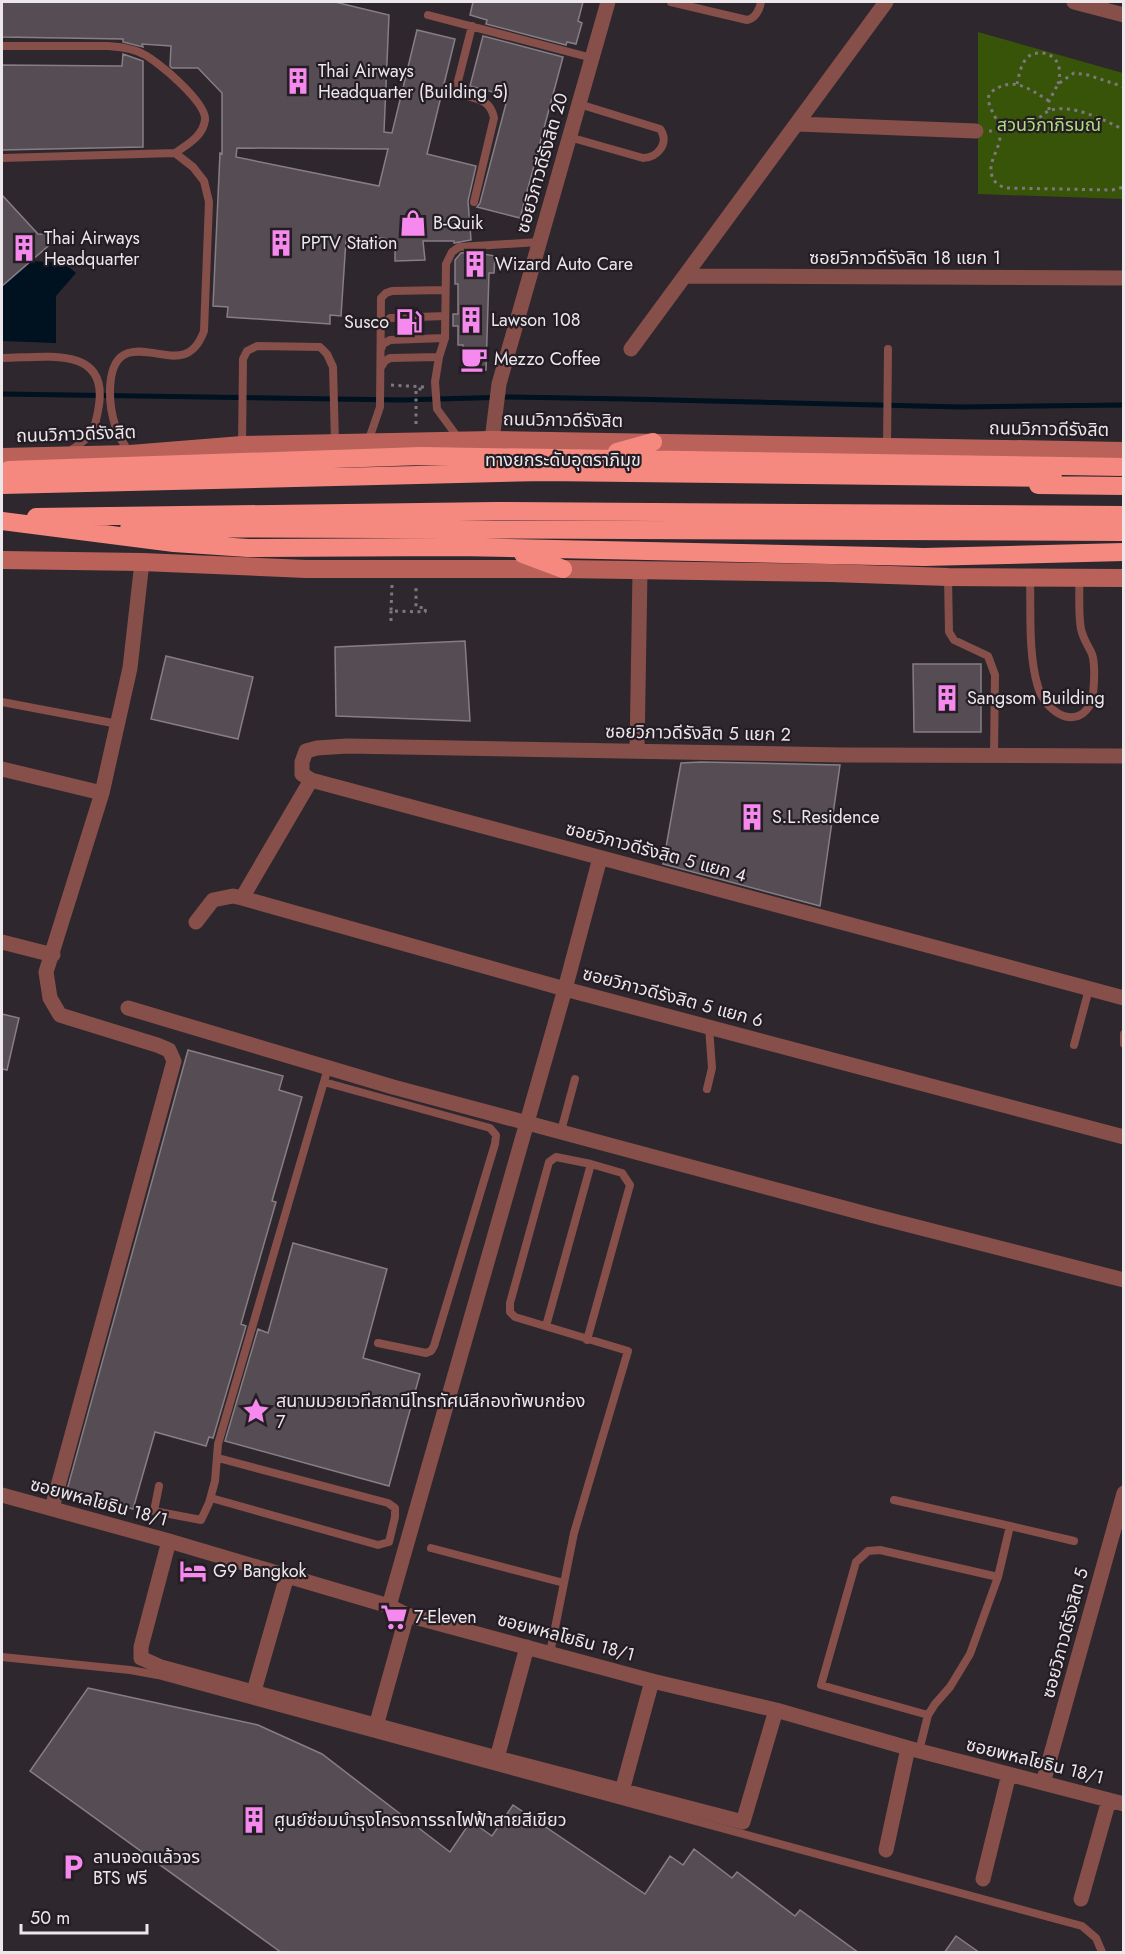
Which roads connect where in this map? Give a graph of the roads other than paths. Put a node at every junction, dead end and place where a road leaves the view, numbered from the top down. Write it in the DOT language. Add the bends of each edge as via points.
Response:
graph roads {
  1 [pos="608,2"];
  2 [pos="671,2"];
  3 [pos="761,2"];
  4 [pos="886,2"];
  5 [pos="1074,2"];
  6 [pos="428,15"];
  7 [pos="1124,15"];
  8 [pos="472,26"];
  9 [pos="2,46"];
  10 [pos="592,58"];
  11 [pos="579,104"];
  12 [pos="797,124"];
  13 [pos="976,131"];
  14 [pos="569,137"];
  15 [pos="175,153"];
  16 [pos="2,158"];
  17 [pos="474,202"];
  18 [pos="539,242"];
  19 [pos="686,276"];
  20 [pos="1124,278"];
  21 [pos="444,290"];
  22 [pos="445,316"];
  23 [pos="380,328"];
  24 [pos="445,338"];
  25 [pos="631,349"];
  26 [pos="888,349"];
  27 [pos="380,350"];
  28 [pos="439,357"];
  29 [pos="2,358"];
  30 [pos="380,369"];
  31 [pos="492,440"];
  32 [pos="460,441"];
  33 [pos="335,442"];
  34 [pos="368,442"];
  35 [pos="653,442"];
  36 [pos="242,445"];
  37 [pos="887,447"];
  38 [pos="1124,451"];
  39 [pos="130,454"];
  40 [pos="62,456"];
  41 [pos="2,457"];
  42 [pos="1124,467"];
  43 [pos="543,472"];
  44 [pos="2,473"];
  45 [pos="1124,479"];
  46 [pos="1124,486"];
  47 [pos="2,487"];
  48 [pos="1124,515"];
  49 [pos="2,519"];
  50 [pos="2,528"];
  51 [pos="459,529"];
  52 [pos="1124,532"];
  53 [pos="1124,552"];
  54 [pos="2,560"];
  55 [pos="142,562"];
  56 [pos="563,569"];
  57 [pos="640,572"];
  58 [pos="948,577"];
  59 [pos="1030,578"];
  60 [pos="1079,578"];
  61 [pos="1124,578"];
  62 [pos="2,702"];
  63 [pos="118,724"];
  64 [pos="637,751"];
  65 [pos="994,755"];
  66 [pos="1124,756"];
  67 [pos="2,769"];
  68 [pos="311,780"];
  69 [pos="102,793"];
  70 [pos="600,858"];
  71 [pos="242,898"];
  72 [pos="196,922"];
  73 [pos="2,942"];
  74 [pos="53,955"];
  75 [pos="1089,988"];
  76 [pos="565,989"];
  77 [pos="1124,998"];
  78 [pos="128,1008"];
  79 [pos="709,1027"];
  80 [pos="1124,1034"];
  81 [pos="1124,1044"];
  82 [pos="1074,1045"];
  83 [pos="326,1075"];
  84 [pos="575,1079"];
  85 [pos="707,1089"];
  86 [pos="526,1122"];
  87 [pos="561,1131"];
  88 [pos="1124,1137"];
  89 [pos="591,1164"];
  90 [pos="1124,1280"];
  91 [pos="546,1326"];
  92 [pos="587,1340"];
  93 [pos="378,1342"];
  94 [pos="218,1458"];
  95 [pos="159,1486"];
  96 [pos="1124,1493"];
  97 [pos="2,1496"];
  98 [pos="211,1498"];
  99 [pos="894,1500"];
  100 [pos="52,1508"];
  101 [pos="1010,1526"];
  102 [pos="169,1541"];
  103 [pos="1074,1541"];
  104 [pos="431,1548"];
  105 [pos="287,1576"];
  106 [pos="998,1577"];
  107 [pos="564,1583"];
  108 [pos="389,1606"];
  109 [pos="407,1615"];
  110 [pos="527,1647"];
  111 [pos="550,1653"];
  112 [pos="2,1657"];
  113 [pos="652,1681"];
  114 [pos="254,1691"];
  115 [pos="776,1710"];
  116 [pos="928,1715"];
  117 [pos="376,1726"];
  118 [pos="913,1749"];
  119 [pos="496,1758"];
  120 [pos="1009,1774"];
  121 [pos="1043,1783"];
  122 [pos="622,1791"];
  123 [pos="1116,1802"];
  124 [pos="886,1850"];
  125 [pos="983,1879"];
  126 [pos="1081,1899"];
  127 [pos="1102,1953"];
  1 -- 10 [label="street, ซอยวิภาวดีรังสิต 20"];
  2 -- 3 [label="lane" via="750,20"];
  4 -- 12 [label="street"];
  5 -- 7 [label="street"];
  6 -- 8 [label="lane"];
  8 -- 10 [label="lane"];
  8 -- 17 [label="lane" via="458,88 463,95 487,103 494,118"];
  9 -- 15 [label="lane" via="107,46 144,54 193,95 206,117 202,131"];
  10 -- 11 [label="street, ซอยวิภาวดีรังสิต 20"];
  11 -- 14 [label="street, ซอยวิภาวดีรังสิต 20"];
  11 -- 14 [label="lane" via="660,129 664,142 656,155 643,158"];
  12 -- 13 [label="street"];
  12 -- 19 [label="street"];
  14 -- 18 [label="street, ซอยวิภาวดีรังสิต 20"];
  15 -- 16 [label="lane"];
  15 -- 39 [label="lane" via="194,167 204,181 209,202 204,331 200,342 180,356 130,352 113,367 110,402 115,425"];
  18 -- 21 [label="lane" via="456,247 447,260"];
  18 -- 31 [label="street, ซอยวิภาวดีรังสิต 20" via="498,389"];
  19 -- 20 [label="street, ซอยวิภาวดีรังสิต 18 แยก 1"];
  19 -- 25 [label="street"];
  21 -- 22 [label="lane"];
  21 -- 23 [label="lane" via="387,292 380,303"];
  22 -- 23 [label="lane" via="390,318"];
  22 -- 24 [label="lane"];
  23 -- 27 [label="lane"];
  24 -- 27 [label="lane" via="388,340"];
  24 -- 28 [label="lane"];
  26 -- 37 [label="lane"];
  27 -- 30 [label="lane"];
  28 -- 30 [label="lane" via="390,358"];
  28 -- 32 [label="lane" via="435,382 437,409"];
  29 -- 40 [label="lane" via="71,358 87,364 96,374 100,401 94,429 87,440"];
  30 -- 34 [label="lane" via="380,407"];
  31 -- 32 [label="main road, ถนนวิภาวดีรังสิต"];
  31 -- 35 [label="main road, ถนนวิภาวดีรังสิต"];
  32 -- 34 [label="main road, ถนนวิภาวดีรังสิต"];
  33 -- 34 [label="main road, ถนนวิภาวดีรังสิต"];
  33 -- 36 [label="main road, ถนนวิภาวดีรังสิต"];
  33 -- 36 [label="lane" via="333,367 327,354 320,347 257,346 247,351 243,359"];
  35 -- 37 [label="main road, ถนนวิภาวดีรังสิต"];
  35 -- 43 [label="highway"];
  36 -- 39 [label="main road, ถนนวิภาวดีรังสิต"];
  37 -- 38 [label="main road, ถนนวิภาวดีรังสิต"];
  39 -- 40 [label="main road, ถนนวิภาวดีรังสิต"];
  40 -- 41 [label="main road, ถนนวิภาวดีรังสิต"];
  42 -- 44 [label="highway" via="421,456"];
  43 -- 45 [label="highway"];
  43 -- 47 [label="highway"];
  46 -- 47 [label="highway, ทางยกระดับอุตราภิมุข" via="509,480"];
  48 -- 49 [label="highway" via="495,511"];
  49 -- 53 [label="highway" via="174,543 248,548 912,557"];
  50 -- 51 [label="highway"];
  51 -- 52 [label="highway"];
  51 -- 56 [label="highway"];
  54 -- 55 [label="main road"];
  55 -- 56 [label="main road" via="306,569"];
  55 -- 63 [label="street" via="130,668"];
  56 -- 57 [label="main road"];
  57 -- 58 [label="main road"];
  57 -- 64 [label="street"];
  58 -- 59 [label="main road"];
  58 -- 65 [label="lane" via="949,632 954,640 988,656 995,675"];
  59 -- 60 [label="main road"];
  59 -- 60 [label="lane" via="1038,688 1045,702 1068,718 1080,716 1092,698 1092,656 1080,627"];
  60 -- 61 [label="main road"];
  62 -- 63 [label="lane"];
  63 -- 69 [label="street"];
  64 -- 65 [label="street, ซอยวิภาวดีรังสิต 5 แยก 2"];
  64 -- 68 [label="street, ซอยวิภาวดีรังสิต 5 แยก 2" via="316,748 306,751 302,762 302,774"];
  65 -- 66 [label="street, ซอยวิภาวดีรังสิต 5 แยก 2"];
  67 -- 69 [label="street"];
  68 -- 70 [label="street, ซอยวิภาวดีรังสิต 5 แยก 4"];
  68 -- 71 [label="street"];
  69 -- 74 [label="street"];
  70 -- 75 [label="street, ซอยวิภาวดีรังสิต 5 แยก 4"];
  70 -- 76 [label="street"];
  71 -- 72 [label="street, ซอยวิภาวดีรังสิต 5 แยก 6" via="213,900"];
  71 -- 76 [label="street, ซอยวิภาวดีรังสิต 5 แยก 6"];
  73 -- 74 [label="street"];
  74 -- 100 [label="street" via="46,972 50,998 60,1015 157,1045 168,1050 174,1061"];
  75 -- 77 [label="street, ซอยวิภาวดีรังสิต 5 แยก 4"];
  75 -- 82 [label="lane"];
  76 -- 79 [label="street, ซอยวิภาวดีรังสิต 5 แยก 6"];
  76 -- 86 [label="street"];
  78 -- 83 [label="street"];
  79 -- 85 [label="lane" via="712,1068"];
  79 -- 88 [label="street, ซอยวิภาวดีรังสิต 5 แยก 6"];
  80 -- 81 [label="lane"];
  83 -- 86 [label="street"];
  83 -- 93 [label="lane" via="490,1128 496,1135 434,1346 426,1353"];
  83 -- 94 [label="lane" via="218,1444"];
  84 -- 87 [label="lane"];
  86 -- 87 [label="street"];
  86 -- 108 [label="street"];
  87 -- 90 [label="street"];
  89 -- 91 [label="lane"];
  89 -- 91 [label="lane" via="555,1157 549,1162 510,1303 510,1312 515,1317"];
  89 -- 92 [label="lane" via="622,1173 630,1185"];
  91 -- 92 [label="lane"];
  92 -- 107 [label="lane" via="628,1351 574,1533"];
  94 -- 98 [label="lane"];
  94 -- 98 [label="lane" via="388,1503 395,1508 395,1517 389,1542 378,1545"];
  95 -- 98 [label="lane" via="153,1507 156,1512 201,1521"];
  96 -- 121 [label="street, ซอยวิภาวดีรังสิต 5"];
  97 -- 100 [label="street, ซอยพหลโยธิน 18/1"];
  99 -- 101 [label="lane"];
  100 -- 102 [label="street, ซอยพหลโยธิน 18/1"];
  101 -- 103 [label="lane"];
  101 -- 106 [label="lane"];
  102 -- 105 [label="street, ซอยพหลโยธิน 18/1"];
  102 -- 114 [label="street" via="141,1658 161,1667"];
  104 -- 107 [label="lane"];
  105 -- 108 [label="street, ซอยพหลโยธิน 18/1"];
  105 -- 114 [label="street"];
  106 -- 116 [label="lane" via="970,1654"];
  106 -- 116 [label="lane" via="880,1550 868,1551 856,1562 821,1685"];
  107 -- 111 [label="lane"];
  108 -- 109 [label="street, ซอยพหลโยธิน 18/1"];
  109 -- 110 [label="street, ซอยพหลโยธิน 18/1"];
  109 -- 117 [label="street"];
  110 -- 111 [label="street, ซอยพหลโยธิน 18/1"];
  110 -- 119 [label="street"];
  111 -- 113 [label="street, ซอยพหลโยธิน 18/1"];
  112 -- 127 [label="lane" via="158,1675 1082,1926 1096,1938"];
  113 -- 115 [label="street, ซอยพหลโยธิน 18/1"];
  113 -- 122 [label="street"];
  114 -- 117 [label="street"];
  115 -- 118 [label="street, ซอยพหลโยธิน 18/1"];
  115 -- 122 [label="street" via="743,1822"];
  116 -- 118 [label="lane"];
  117 -- 119 [label="street"];
  118 -- 120 [label="street, ซอยพหลโยธิน 18/1"];
  118 -- 124 [label="street"];
  119 -- 122 [label="street"];
  120 -- 121 [label="street, ซอยพหลโยธิน 18/1"];
  120 -- 125 [label="street"];
  121 -- 123 [label="street, ซอยพหลโยธิน 18/1"];
  123 -- 126 [label="street"];
}
